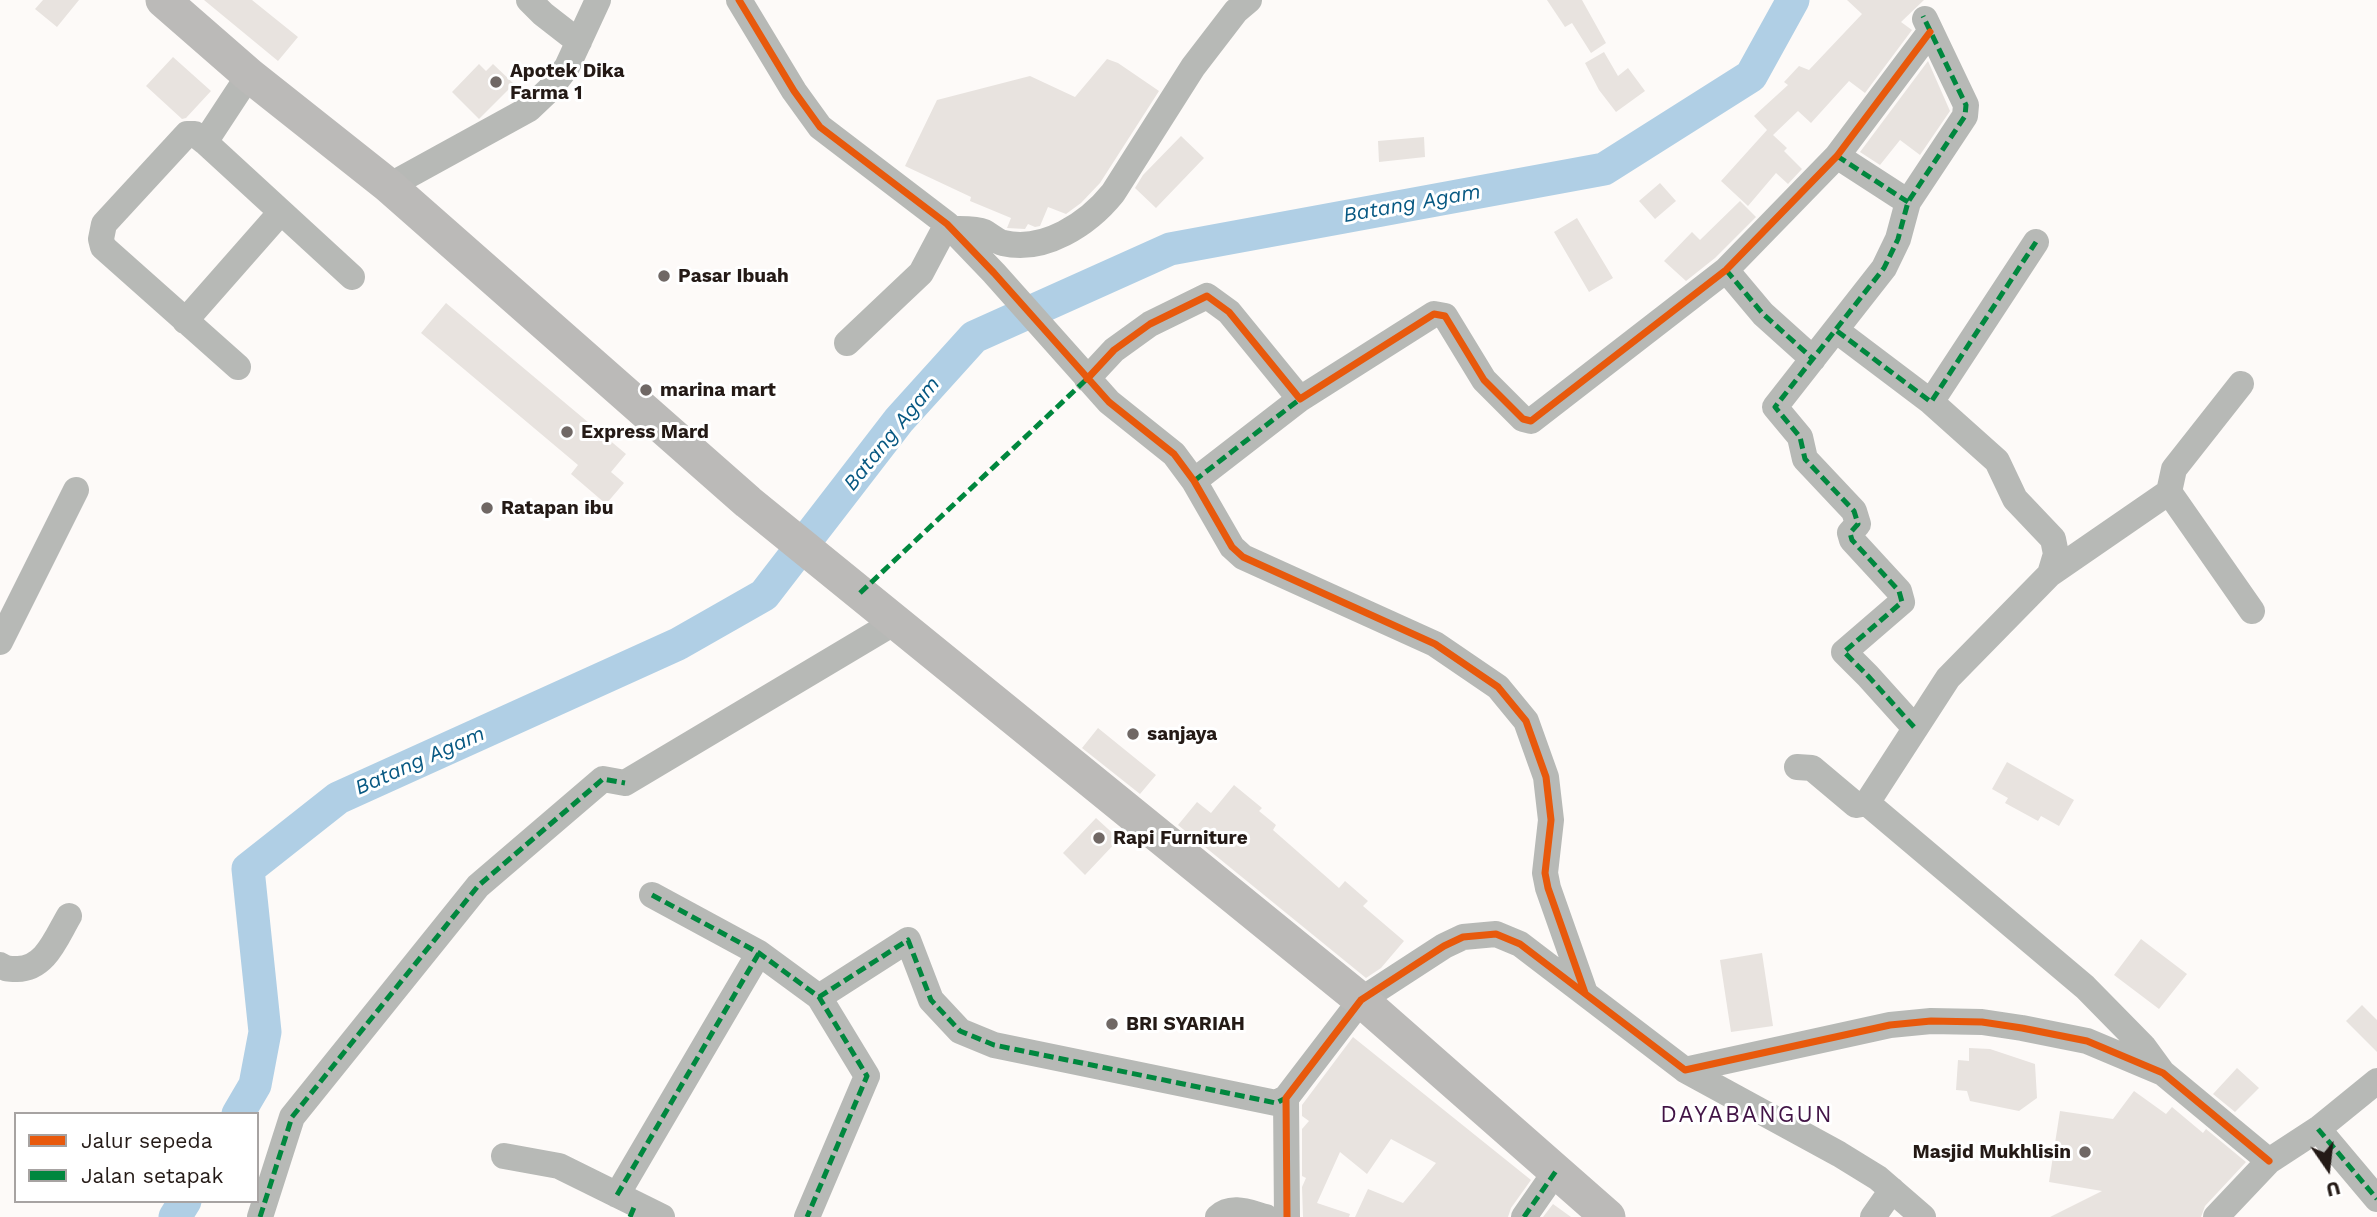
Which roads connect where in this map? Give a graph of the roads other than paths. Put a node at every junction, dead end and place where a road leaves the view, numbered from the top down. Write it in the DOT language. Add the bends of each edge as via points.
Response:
graph roads {
  1 [pos="163,0"];
  2 [pos="529,0"];
  3 [pos="598,0"];
  4 [pos="739,0"];
  5 [pos="1249,0"];
  6 [pos="579,42"];
  7 [pos="249,75"];
  8 [pos="205,142"];
  9 [pos="1837,156"];
  10 [pos="389,186"];
  11 [pos="1908,202"];
  12 [pos="281,212"];
  13 [pos="949,227"];
  14 [pos="2036,242"];
  15 [pos="1726,270"];
  16 [pos="352,277"];
  17 [pos="186,321"];
  18 [pos="1837,331"];
  19 [pos="847,342"];
  20 [pos="1814,359"];
  21 [pos="238,368"];
  22 [pos="1087,379"];
  23 [pos="2241,384"];
  24 [pos="1300,399"];
  25 [pos="1931,402"];
  26 [pos="1194,481"];
  27 [pos="76,490"];
  28 [pos="2169,492"];
  29 [pos="2050,574"];
  30 [pos="2252,611"];
  31 [pos="895,622"];
  32 [pos="0,642"];
  33 [pos="1914,727"];
  34 [pos="1797,767"];
  35 [pos="1867,803"];
  36 [pos="652,895"];
  37 [pos="69,916"];
  38 [pos="759,953"];
  39 [pos="0,965"];
  40 [pos="1585,993"];
  41 [pos="819,997"];
  42 [pos="1361,1000"];
  43 [pos="1685,1070"];
  44 [pos="2163,1073"];
  45 [pos="2377,1081"];
  46 [pos="1286,1098"];
  47 [pos="2318,1129"];
  48 [pos="504,1156"];
  49 [pos="2269,1161"];
  50 [pos="1556,1171"];
  51 [pos="1892,1190"];
  52 [pos="2377,1199"];
  53 [pos="627,1206"];
  54 [pos="260,1217"];
  55 [pos="662,1217"];
  56 [pos="807,1217"];
  57 [pos="1218,1217"];
  58 [pos="1266,1217"];
  59 [pos="1287,1217"];
  60 [pos="1524,1217"];
  61 [pos="1608,1217"];
  62 [pos="1873,1217"];
  63 [pos="1923,1217"];
  64 [pos="2216,1217"];
  1 -- 7 [label="main road"];
  2 -- 6 [label="street"];
  3 -- 6 [label="street"];
  4 -- 13 [label="street" via="820,127"];
  5 -- 13 [label="street" via="1193,67 1100,209 1055,238 1027,245 1001,242 981,230"];
  6 -- 10 [label="street" via="567,67 529,109"];
  7 -- 8 [label="street"];
  7 -- 10 [label="main road"];
  8 -- 12 [label="street"];
  8 -- 17 [label="street" via="187,134 102,230 103,247"];
  9 -- 11 [label="street"];
  9 -- 11 [label="street" via="1927,24 1966,105 1965,116"];
  9 -- 15 [label="street"];
  10 -- 31 [label="main road" via="748,502"];
  11 -- 18 [label="street" via="1884,268"];
  12 -- 16 [label="street"];
  12 -- 17 [label="street"];
  13 -- 19 [label="street" via="921,273"];
  13 -- 22 [label="street"];
  14 -- 25 [label="street"];
  15 -- 20 [label="street" via="1763,314"];
  15 -- 24 [label="street" via="1531,421 1523,419 1484,380 1445,316 1434,314"];
  17 -- 21 [label="street"];
  18 -- 20 [label="street"];
  18 -- 25 [label="street"];
  20 -- 33 [label="street" via="1775,408 1800,437 1805,459 1854,511 1858,524 1850,533 1852,540 1899,591 1902,602 1844,652"];
  22 -- 24 [label="street" via="1114,350 1150,324 1207,296 1229,312"];
  22 -- 26 [label="street" via="1174,454"];
  23 -- 28 [label="street" via="2174,469"];
  24 -- 26 [label="street"];
  25 -- 29 [label="street" via="1997,461 2015,499 2053,539 2056,554"];
  26 -- 40 [label="street" via="1242,557 1435,643 1498,687 1527,721 1546,777 1551,820 1545,873 1548,888"];
  27 -- 32 [label="street"];
  28 -- 29 [label="street"];
  28 -- 30 [label="street"];
  29 -- 33 [label="street" via="1948,678"];
  31 -- 42 [label="main road"];
  31 -- 54 [label="street" via="625,783 603,779 478,886 292,1117"];
  33 -- 35 [label="street"];
  34 -- 35 [label="street" via="1812,768 1856,805"];
  35 -- 44 [label="street" via="2085,988 2143,1046"];
  36 -- 38 [label="street"];
  37 -- 39 [label="street" via="35,965 20,970"];
  38 -- 41 [label="street"];
  38 -- 53 [label="street"];
  40 -- 42 [label="street" via="1520,944 1496,934 1463,937 1444,946"];
  40 -- 43 [label="street"];
  41 -- 46 [label="street" via="908,940 931,1000 960,1031 979,1040 1276,1103"];
  41 -- 56 [label="street" via="867,1076"];
  42 -- 46 [label="street"];
  42 -- 50 [label="main road"];
  43 -- 44 [label="street" via="1877,1028 1931,1021 1982,1022 2087,1041"];
  43 -- 51 [label="street" via="1839,1154"];
  44 -- 49 [label="street"];
  45 -- 47 [label="street"];
  46 -- 59 [label="street"];
  47 -- 49 [label="street"];
  47 -- 52 [label="street"];
  48 -- 53 [label="street" via="559,1166"];
  49 -- 64 [label="street"];
  50 -- 60 [label="street"];
  50 -- 61 [label="main road"];
  51 -- 62 [label="street"];
  51 -- 63 [label="street"];
  53 -- 55 [label="street"];
  57 -- 58 [label="street" via="1232,1209"];
}
